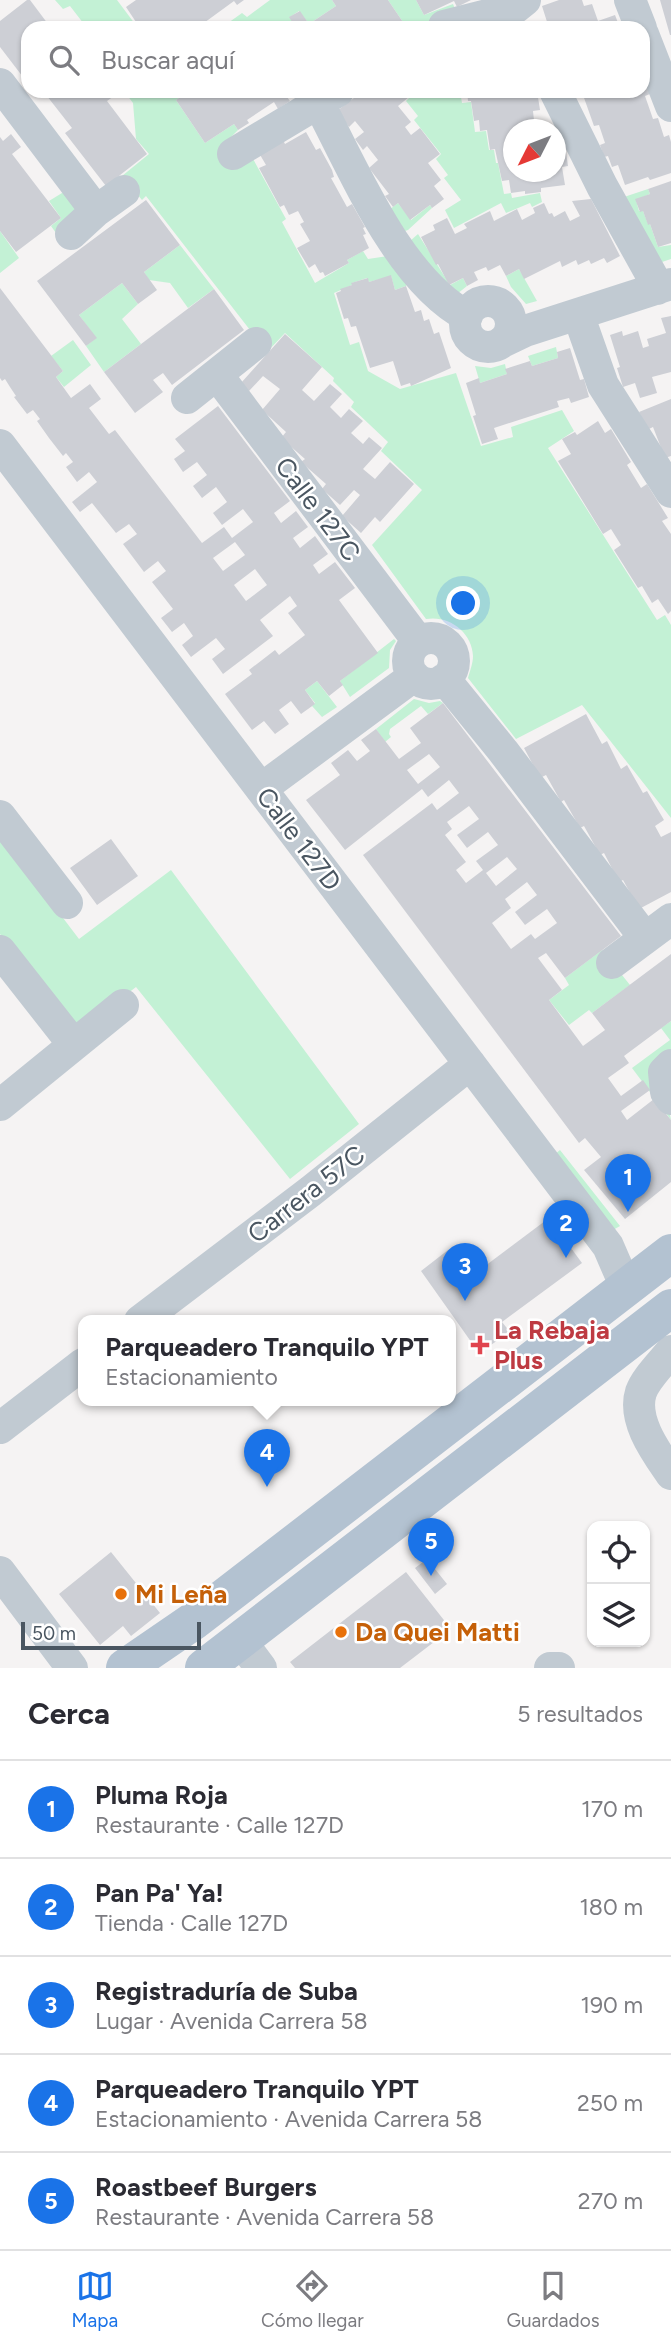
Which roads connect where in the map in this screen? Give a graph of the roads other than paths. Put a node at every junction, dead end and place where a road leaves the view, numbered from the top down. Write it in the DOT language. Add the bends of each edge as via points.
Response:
graph roads {
  1 [pos="630,0"];
  2 [pos="521,12"];
  3 [pos="472,21"];
  4 [pos="638,21"];
  5 [pos="650,52"];
  6 [pos="0,84"];
  7 [pos="326,98"];
  8 [pos="328,98"];
  9 [pos="558,98"];
  10 [pos="671,106"];
  11 [pos="233,154"];
  12 [pos="124,191"];
  13 [pos="96,211"];
  14 [pos="71,234"];
  15 [pos="664,287"];
  16 [pos="578,314"];
  17 [pos="256,343"];
  18 [pos="218,376"];
  19 [pos="187,398"];
  20 [pos="0,445"];
  21 [pos="9,477"];
  22 [pos="671,492"];
  23 [pos="428,678"];
  24 [pos="261,789"];
  25 [pos="0,816"];
  26 [pos="67,903"];
  27 [pos="671,919"];
  28 [pos="645,938"];
  29 [pos="0,951"];
  30 [pos="612,962"];
  31 [pos="123,1005"];
  32 [pos="74,1045"];
  33 [pos="470,1064"];
  34 [pos="671,1065"];
  35 [pos="671,1099"];
  36 [pos="0,1105"];
  37 [pos="598,1233"];
  38 [pos="668,1256"];
  39 [pos="623,1290"];
  40 [pos="148,1315"];
  41 [pos="667,1330"];
  42 [pos="78,1368"];
  43 [pos="0,1427"];
  44 [pos="671,1474"];
  45 [pos="0,1572"];
  46 [pos="251,1654"];
  47 [pos="72,1668"];
  48 [pos="125,1668"];
  49 [pos="204,1668"];
  50 [pos="550,1668"];
  51 [pos="559,1668"];
  1 -- 4 [label="street"];
  2 -- 3 [label="street"];
  5 -- 10 [label="street"];
  6 -- 13 [label="street"];
  7 -- 11 [label="street"];
  8 -- 16 [label="street" via="394,245 448,305 467,316 467,330 474,342 488,347 512,329"];
  9 -- 15 [label="street" via="652,276"];
  12 -- 13 [label="street"];
  13 -- 14 [label="street"];
  15 -- 16 [label="street"];
  16 -- 22 [label="street" via="603,386"];
  17 -- 18 [label="street"];
  18 -- 19 [label="street"];
  18 -- 23 [label="street, Calle 127C" via="418,641 408,662"];
  20 -- 21 [label="street, Calle 127D"];
  21 -- 24 [label="street, Calle 127D"];
  23 -- 24 [label="street"];
  23 -- 28 [label="street" via="451,687"];
  24 -- 33 [label="street, Calle 127D"];
  25 -- 26 [label="street"];
  27 -- 28 [label="street"];
  28 -- 30 [label="street"];
  29 -- 32 [label="street"];
  31 -- 32 [label="street"];
  32 -- 36 [label="street"];
  33 -- 37 [label="street, Calle 127D"];
  33 -- 40 [label="street, Carrera 57C"];
  34 -- 35 [label="street" via="664,1072"];
  37 -- 38 [label="street, Calle 127D" via="614,1242"];
  37 -- 39 [label="street, Calle 127D" via="615,1260"];
  38 -- 39 [label="main road"];
  39 -- 48 [label="main road" via="217,1603"];
  41 -- 44 [label="street" via="640,1404 648,1435"];
  41 -- 46 [label="main road"];
  42 -- 43 [label="street"];
  45 -- 47 [label="street"];
  46 -- 49 [label="main road"];
  50 -- 51 [label="street"];
}
